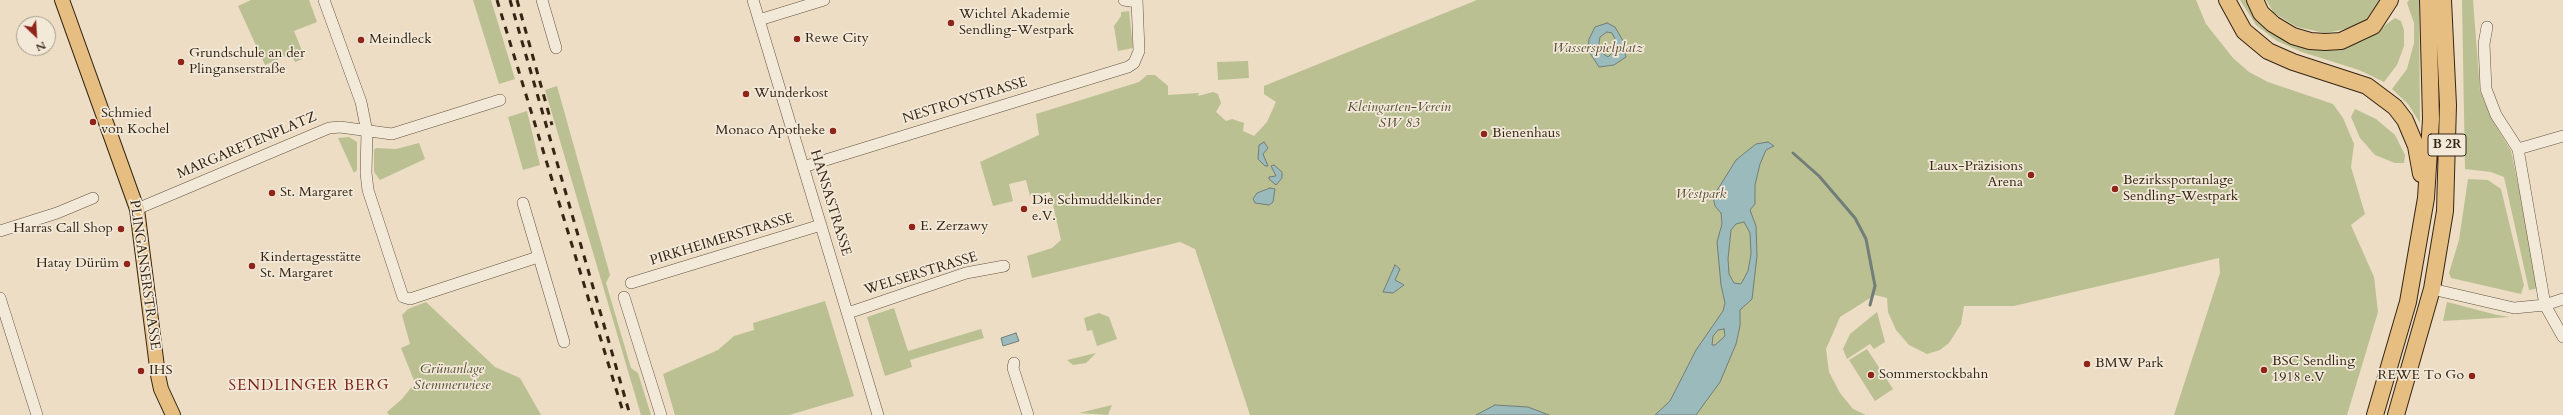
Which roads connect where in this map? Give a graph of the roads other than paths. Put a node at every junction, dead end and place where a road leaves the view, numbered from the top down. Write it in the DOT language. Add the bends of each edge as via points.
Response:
graph roads {
  1 [pos="62,0"];
  2 [pos="324,0"];
  3 [pos="542,0"];
  4 [pos="753,0"];
  5 [pos="824,0"];
  6 [pos="1124,0"];
  7 [pos="2227,0"];
  8 [pos="2255,0"];
  9 [pos="2390,0"];
  10 [pos="2428,0"];
  11 [pos="2442,0"];
  12 [pos="1137,1"];
  13 [pos="759,20"];
  14 [pos="2487,27"];
  15 [pos="556,48"];
  16 [pos="500,100"];
  17 [pos="367,132"];
  18 [pos="2563,136"];
  19 [pos="2518,149"];
  20 [pos="803,167"];
  21 [pos="93,198"];
  22 [pos="2426,198"];
  23 [pos="523,203"];
  24 [pos="137,209"];
  25 [pos="821,225"];
  26 [pos="0,231"];
  27 [pos="538,257"];
  28 [pos="1004,266"];
  29 [pos="631,283"];
  30 [pos="2432,289"];
  31 [pos="624,297"];
  32 [pos="0,298"];
  33 [pos="2563,299"];
  34 [pos="2545,305"];
  35 [pos="848,313"];
  36 [pos="2563,337"];
  37 [pos="564,342"];
  38 [pos="1014,363"];
  39 [pos="37,415"];
  40 [pos="173,415"];
  41 [pos="661,415"];
  42 [pos="878,415"];
  43 [pos="1028,415"];
  44 [pos="2375,415"];
  45 [pos="2396,415"];
  1 -- 24 [label="main road, PLINGANSERSTRASSE"];
  2 -- 17 [label="street" via="361,102"];
  3 -- 15 [label="street"];
  4 -- 13 [label="street, HANSASTRASSE"];
  5 -- 13 [label="street"];
  6 -- 12 [label="street"];
  7 -- 22 [label="highway" via="2244,31 2268,51 2367,86 2394,107 2405,120 2416,146 2421,189"];
  8 -- 9 [label="highway" via="2262,13 2273,24 2292,36 2325,42 2341,41 2373,26"];
  10 -- 22 [label="highway, B 2R" via="2431,119"];
  11 -- 30 [label="highway, B 2R" via="2447,69 2447,160 2445,211"];
  12 -- 20 [label="street, NESTROYSTRASSE" via="1139,51 1134,62 1118,71"];
  13 -- 20 [label="street, HANSASTRASSE"];
  14 -- 19 [label="street" via="2484,44 2486,89 2496,115"];
  16 -- 17 [label="street, MARGARETENPLATZ" via="392,134"];
  17 -- 24 [label="street, MARGARETENPLATZ" via="340,127 329,128"];
  17 -- 27 [label="street" via="368,190 401,295 405,299"];
  18 -- 19 [label="street"];
  19 -- 34 [label="street"];
  20 -- 25 [label="street, HANSASTRASSE"];
  21 -- 26 [label="street" via="57,213"];
  22 -- 44 [label="highway, B 2R" via="2408,302"];
  23 -- 27 [label="street"];
  24 -- 40 [label="main road, PLINGANSERSTRASSE" via="160,389"];
  25 -- 29 [label="street, PIRKHEIMERSTRASSE"];
  25 -- 35 [label="street, HANSASTRASSE"];
  27 -- 37 [label="street"];
  28 -- 35 [label="street, WELSERSTRASSE" via="966,273"];
  30 -- 34 [label="street" via="2514,308"];
  30 -- 45 [label="highway, B 2R"];
  31 -- 41 [label="street"];
  32 -- 39 [label="street"];
  33 -- 34 [label="street"];
  34 -- 36 [label="street"];
  35 -- 42 [label="street, HANSASTRASSE"];
  38 -- 43 [label="street" via="1013,368"];
}
